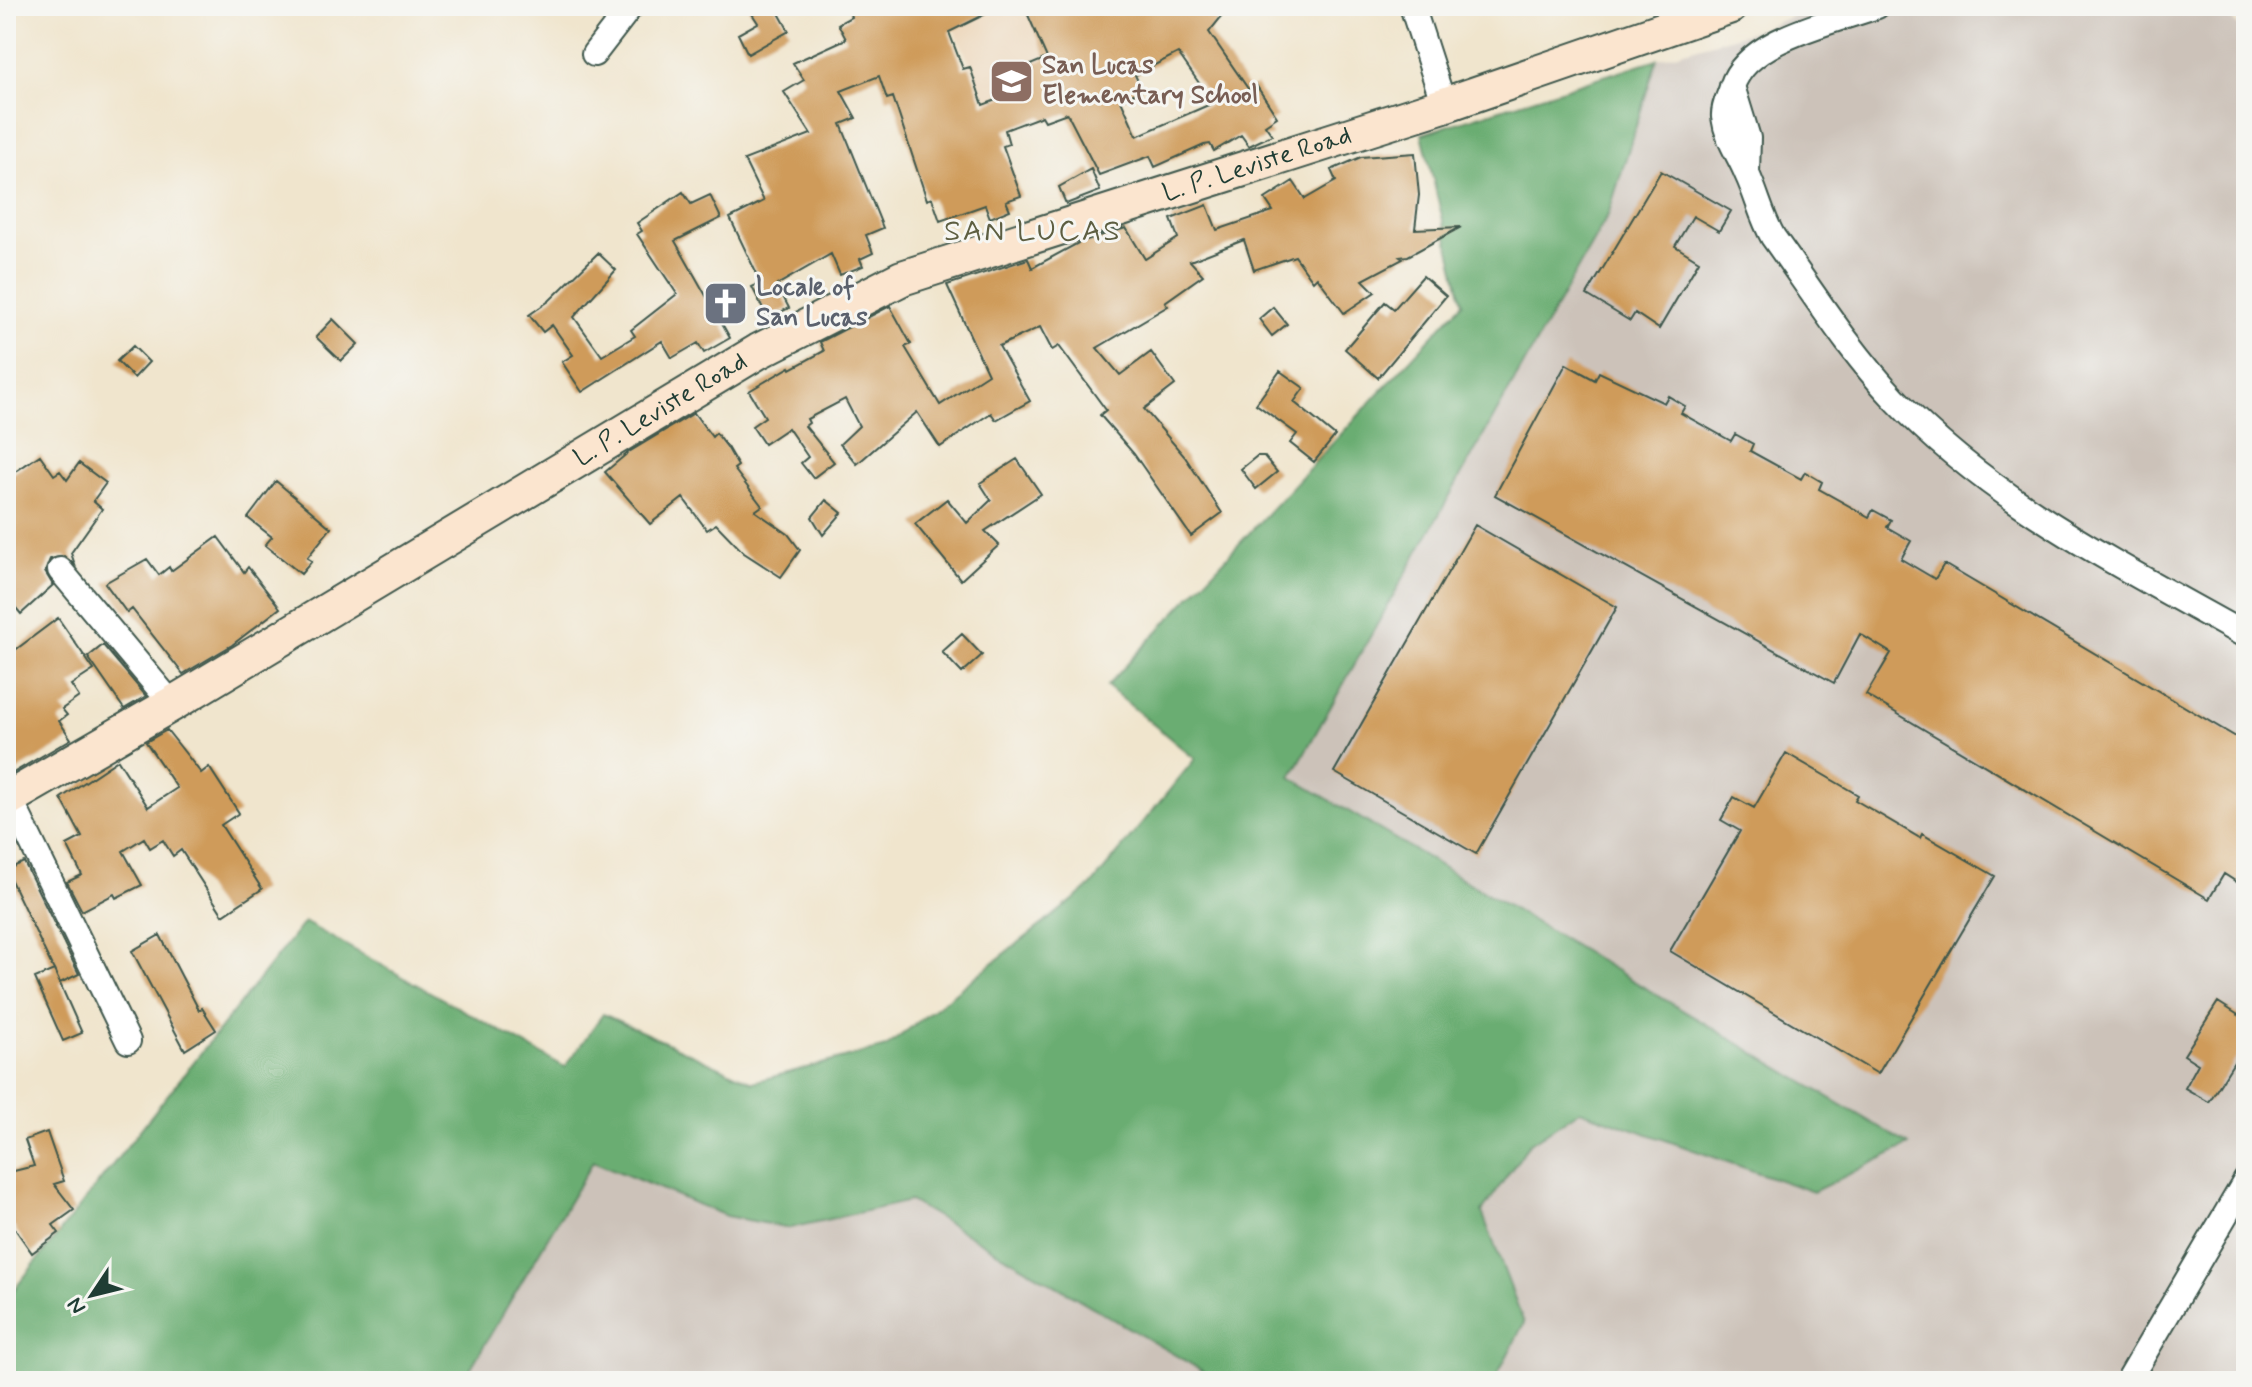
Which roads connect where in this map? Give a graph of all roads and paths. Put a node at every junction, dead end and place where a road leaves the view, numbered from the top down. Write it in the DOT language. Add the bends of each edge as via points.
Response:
graph roads {
  1 [pos="631,6"];
  2 [pos="1412,6"];
  3 [pos="1731,6"];
  4 [pos="1877,6"];
  5 [pos="594,54"];
  6 [pos="1444,105"];
  7 [pos="60,570"];
  8 [pos="2246,636"];
  9 [pos="172,704"];
  10 [pos="8,799"];
  11 [pos="128,1041"];
  12 [pos="2246,1180"];
  13 [pos="2128,1381"];
  1 -- 5 [label="street"];
  2 -- 6 [label="street"];
  3 -- 6 [label="main road, L. P. Leviste Road"];
  4 -- 8 [label="street" via="1763,48 1738,70 1732,86 1748,138 1747,173 1773,237 1863,361 1929,432 2041,520"];
  6 -- 9 [label="main road, L. P. Leviste Road" via="902,278 759,351"];
  7 -- 9 [label="street"];
  9 -- 10 [label="main road, L. P. Leviste Road"];
  10 -- 11 [label="street"];
  12 -- 13 [label="street"];
}
